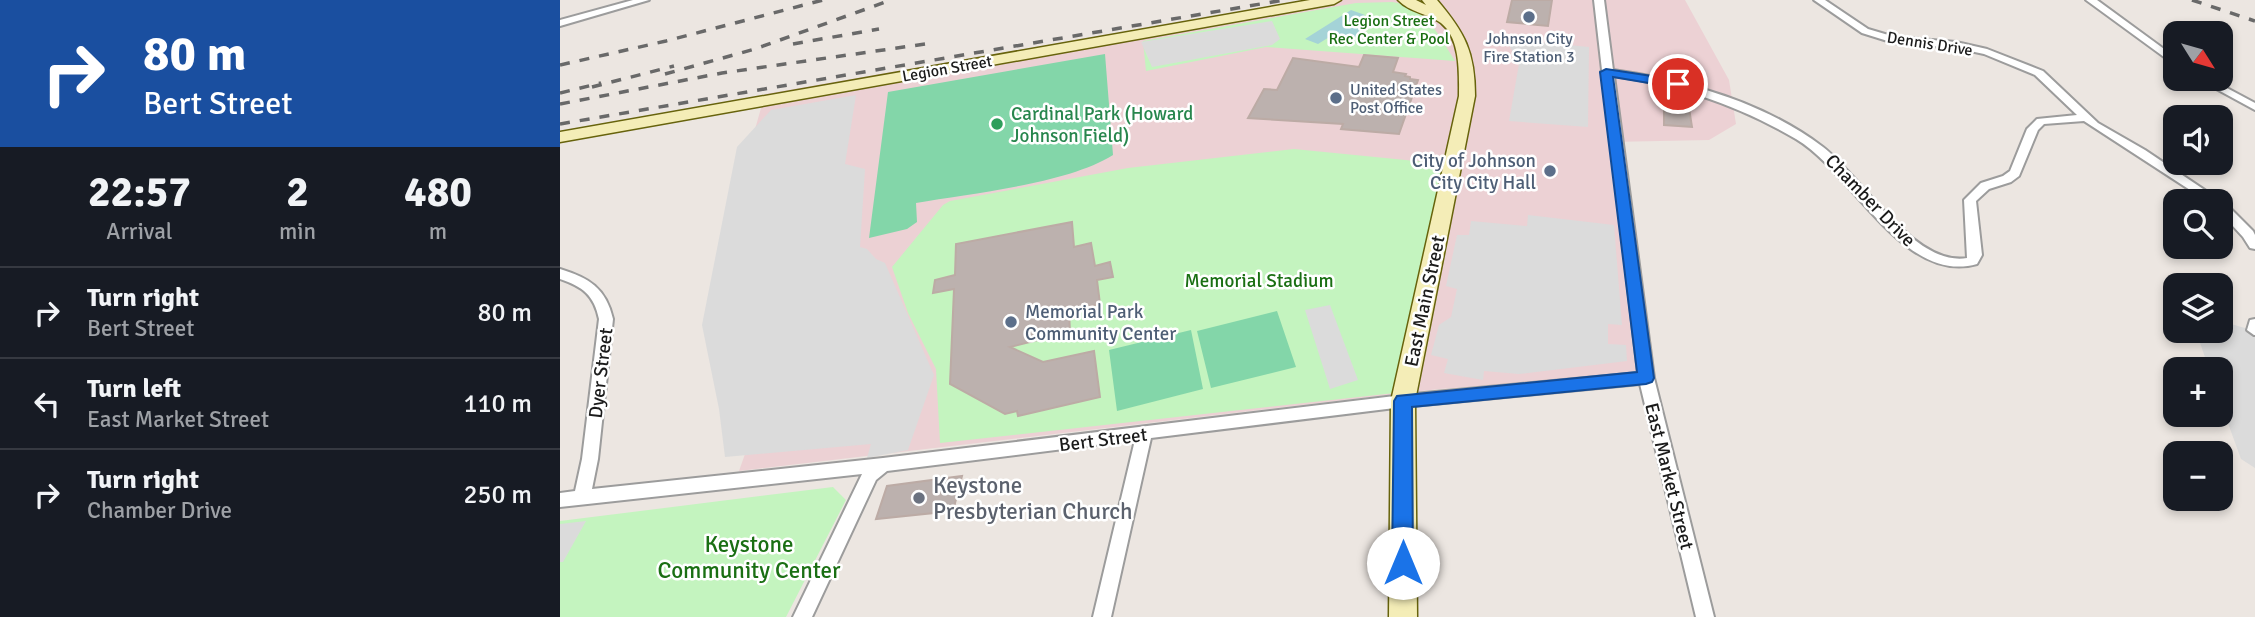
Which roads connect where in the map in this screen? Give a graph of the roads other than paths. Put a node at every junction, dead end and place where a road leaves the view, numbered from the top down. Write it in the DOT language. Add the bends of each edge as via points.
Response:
graph roads {
  1 [pos="644,0"];
  2 [pos="1334,0"];
  3 [pos="1405,0"];
  4 [pos="1429,0"];
  5 [pos="1447,0"];
  6 [pos="1599,0"];
  7 [pos="1819,0"];
  8 [pos="2091,0"];
  9 [pos="1448,22"];
  10 [pos="560,23"];
  11 [pos="2163,53"];
  12 [pos="1606,72"];
  13 [pos="2225,91"];
  14 [pos="2255,107"];
  15 [pos="2084,118"];
  16 [pos="560,137"];
  17 [pos="2196,189"];
  18 [pos="2233,218"];
  19 [pos="2255,245"];
  20 [pos="560,274"];
  21 [pos="1646,378"];
  22 [pos="1403,401"];
  23 [pos="1144,434"];
  24 [pos="883,466"];
  25 [pos="582,498"];
  26 [pos="560,500"];
  27 [pos="802,617"];
  28 [pos="1102,617"];
  29 [pos="1402,617"];
  30 [pos="1705,617"];
  1 -- 10 [label="street"];
  2 -- 16 [label="main road, Legion Street"];
  3 -- 9 [label="main road"];
  4 -- 9 [label="main road, East Main Street"];
  5 -- 9 [label="main road"];
  6 -- 12 [label="street, East Market Street"];
  7 -- 15 [label="street, Dennis Drive" via="1866,32 1987,52 2039,73"];
  8 -- 11 [label="street"];
  9 -- 22 [label="main road, East Main Street" via="1464,47 1467,96"];
  12 -- 15 [label="street, Chamber Drive" via="1678,84 1800,136 1822,150 1891,225 1925,254 1942,262 1972,261 1970,200 1985,186 2015,173 2033,128 2041,121"];
  12 -- 21 [label="street, East Market Street"];
  13 -- 14 [label="street"];
  15 -- 17 [label="street, Dennis Drive"];
  18 -- 19 [label="street"];
  20 -- 25 [label="street, Dyer Street" via="595,290 606,319"];
  21 -- 22 [label="street, Bert Street"];
  21 -- 30 [label="street, East Market Street"];
  22 -- 23 [label="street, Bert Street"];
  22 -- 29 [label="main road, East Main Street"];
  23 -- 24 [label="street, Bert Street"];
  23 -- 28 [label="street"];
  24 -- 25 [label="street, Bert Street"];
  24 -- 27 [label="street" via="870,475"];
  25 -- 26 [label="street, Bert Street"];
}
